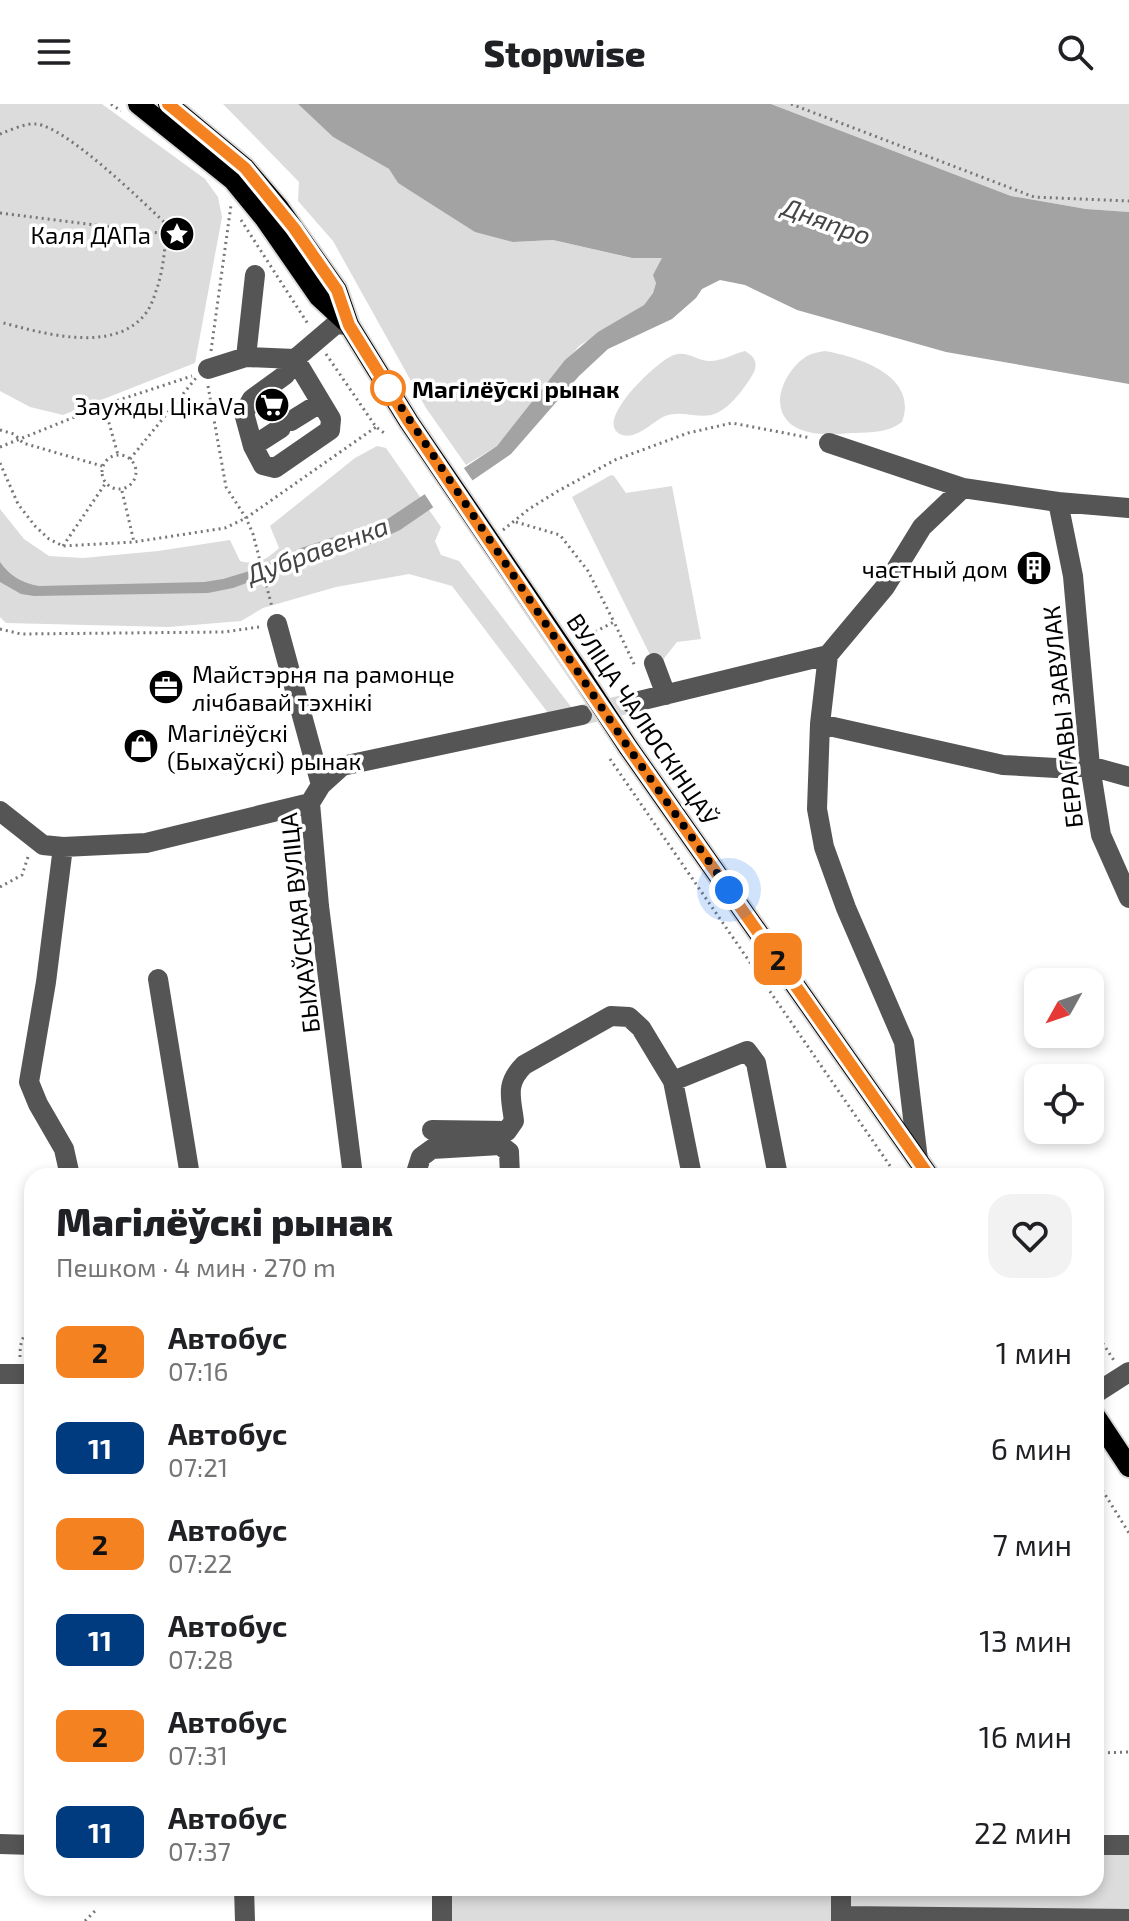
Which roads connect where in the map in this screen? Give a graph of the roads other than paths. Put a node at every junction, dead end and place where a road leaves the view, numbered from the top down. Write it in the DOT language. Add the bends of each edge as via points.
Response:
graph roads {
  1 [pos="138,104"];
  2 [pos="168,104"];
  3 [pos="255,275"];
  4 [pos="349,325"];
  5 [pos="246,357"];
  6 [pos="295,359"];
  7 [pos="208,369"];
  8 [pos="320,403"];
  9 [pos="829,443"];
  10 [pos="253,446"];
  11 [pos="963,488"];
  12 [pos="1058,502"];
  13 [pos="1129,508"];
  14 [pos="277,624"];
  15 [pos="828,655"];
  16 [pos="646,668"];
  17 [pos="666,695"];
  18 [pos="631,703"];
  19 [pos="582,715"];
  20 [pos="820,724"];
  21 [pos="1090,766"];
  22 [pos="1129,777"];
  23 [pos="316,794"];
  24 [pos="0,811"];
  25 [pos="63,847"];
  26 [pos="1129,898"];
  27 [pos="158,979"];
  28 [pos="673,1081"];
  29 [pos="432,1130"];
  30 [pos="68,1168"];
  31 [pos="189,1168"];
  32 [pos="352,1168"];
  33 [pos="418,1168"];
  34 [pos="510,1168"];
  35 [pos="690,1168"];
  36 [pos="776,1168"];
  37 [pos="923,1168"];
  38 [pos="1126,1374"];
  39 [pos="1104,1388"];
  40 [pos="1104,1429"];
  41 [pos="1129,1467"];
  42 [pos="0,1844"];
  43 [pos="24,1845"];
  44 [pos="1104,1845"];
  45 [pos="1129,1845"];
  46 [pos="244,1896"];
  47 [pos="442,1896"];
  48 [pos="841,1896"];
  49 [pos="841,1918"];
  50 [pos="977,1919"];
  51 [pos="1123,1919"];
  52 [pos="245,1921"];
  53 [pos="442,1921"];
  1 -- 4 [label="main road, ВУЛІЦА ЧАЛЮСКІНЦАЎ" via="233,180 319,297"];
  2 -- 4 [label="main road, ВУЛІЦА ЧАЛЮСКІНЦАЎ" via="245,168 279,208 337,290"];
  3 -- 5 [label="street"];
  4 -- 6 [label="street" via="336,324"];
  4 -- 37 [label="main road, ВУЛІЦА ЧАЛЮСКІНЦАЎ, bridge" via="409,422 494,532 628,747"];
  5 -- 6 [label="street"];
  5 -- 7 [label="street"];
  6 -- 8 [label="street"];
  6 -- 10 [label="street" via="244,413"];
  8 -- 10 [label="street"];
  8 -- 10 [label="street" via="331,419 330,430 275,468 263,465"];
  9 -- 11 [label="street"];
  11 -- 12 [label="street"];
  11 -- 15 [label="street" via="922,527 885,587"];
  12 -- 13 [label="street"];
  12 -- 21 [label="street, БЕРАГАВЫ ЗАВУЛАК" via="1073,576"];
  14 -- 23 [label="street, БЫХАЎСКАЯ ВУЛІЦА"];
  15 -- 17 [label="street"];
  15 -- 20 [label="street"];
  16 -- 17 [label="street"];
  17 -- 18 [label="street"];
  19 -- 23 [label="street" via="434,735 342,766"];
  20 -- 21 [label="street" via="1003,765"];
  20 -- 37 [label="street" via="817,809 824,847 904,1042"];
  21 -- 22 [label="street"];
  21 -- 26 [label="street, БЕРАГАВЫ ЗАВУЛАК" via="1101,835"];
  23 -- 25 [label="street" via="146,843"];
  23 -- 32 [label="street, БЫХАЎСКАЯ ВУЛІЦА" via="319,906"];
  24 -- 25 [label="street" via="43,845"];
  25 -- 30 [label="street" via="29,1082 64,1149"];
  27 -- 31 [label="street"];
  28 -- 29 [label="street" via="641,1028 629,1017 611,1016 513,1076 514,1121 507,1131"];
  28 -- 35 [label="street"];
  28 -- 36 [label="street" via="747,1051 751,1054"];
  33 -- 34 [label="street" via="432,1149 500,1145 509,1152"];
  38 -- 39 [label="street"];
  40 -- 41 [label="main road"];
  42 -- 43 [label="street"];
  44 -- 45 [label="street"];
  46 -- 52 [label="street"];
  47 -- 53 [label="street"];
  48 -- 49 [label="street"];
  49 -- 50 [label="street"];
  50 -- 51 [label="street"];
}
